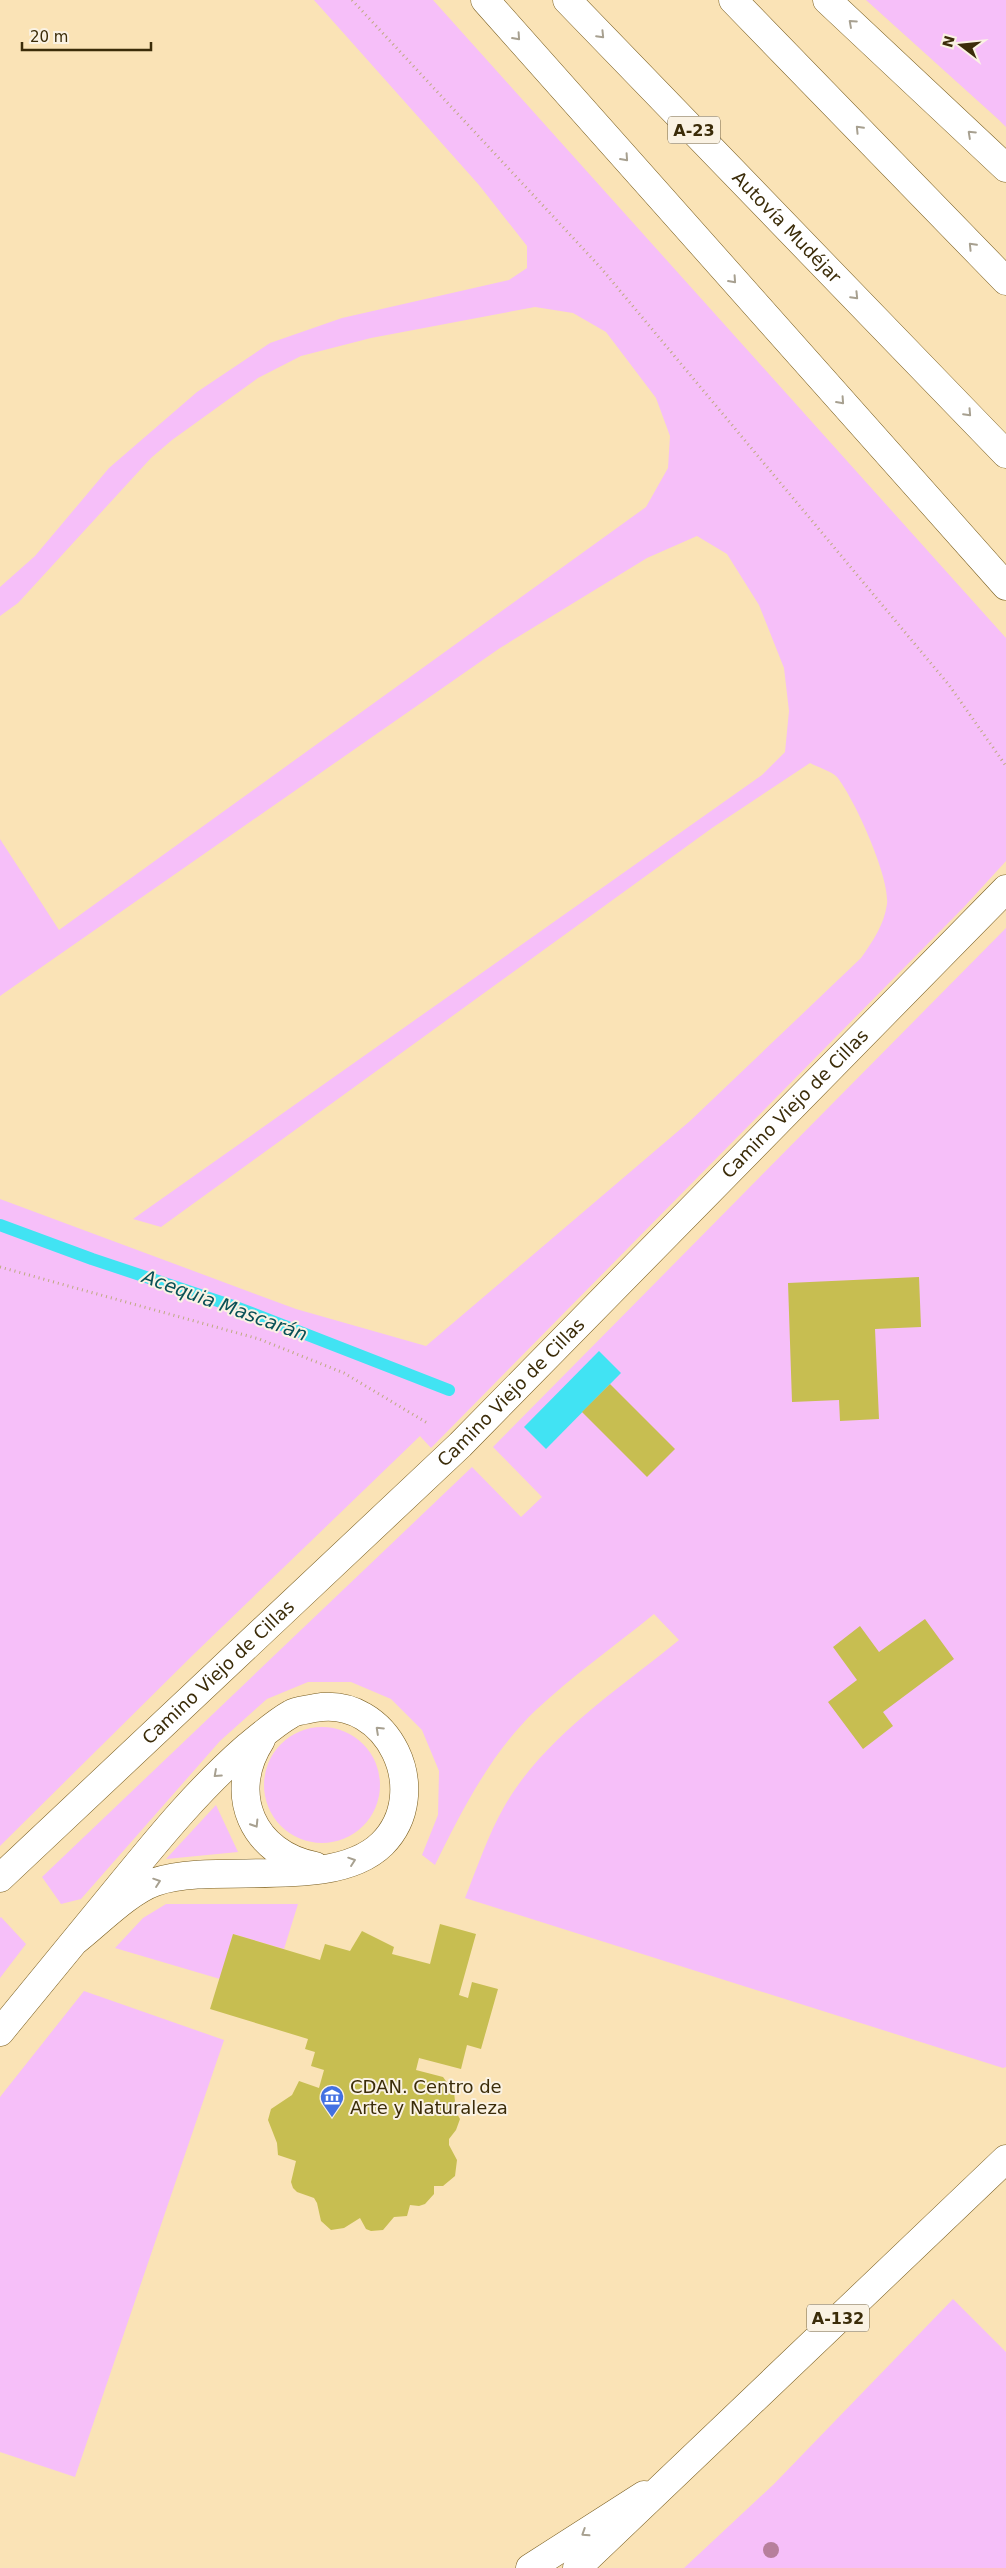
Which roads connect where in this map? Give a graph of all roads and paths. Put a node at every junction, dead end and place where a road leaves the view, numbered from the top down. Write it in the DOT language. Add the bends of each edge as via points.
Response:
graph roads {
  1 [pos="352,0"];
  2 [pos="485,0"];
  3 [pos="567,0"];
  4 [pos="733,0"];
  5 [pos="827,0"];
  6 [pos="1006,168"];
  7 [pos="1006,281"];
  8 [pos="1006,454"];
  9 [pos="1006,586"];
  10 [pos="1006,766"];
  11 [pos="1006,889"];
  12 [pos="0,1267"];
  13 [pos="460,1445"];
  14 [pos="267,1730"];
  15 [pos="325,1868"];
  16 [pos="0,1878"];
  17 [pos="75,1941"];
  18 [pos="0,2032"];
  19 [pos="1006,2159"];
  20 [pos="670,2478"];
  21 [pos="530,2568"];
  22 [pos="577,2568"];
  1 -- 10 [label="path" via="601,268 936,670"];
  2 -- 9 [label="main road, one-way"];
  3 -- 8 [label="main road, Autovía Mudéjar / A-23, one-way"];
  7 -- 4 [label="main road, one-way"];
  6 -- 5 [label="main road, one-way"];
  11 -- 13 [label="main road, Camino Viejo de Cillas"];
  12 -- 13 [label="path" via="259,1339 344,1373"];
  13 -- 16 [label="main road, Camino Viejo de Cillas"];
  14 -- 15 [label="main road, one-way" via="250,1757 244,1788 251,1819 268,1845 295,1862"];
  15 -- 14 [label="main road, one-way" via="356,1862 382,1844 400,1818 406,1787 399,1756 381,1730 355,1712 324,1707 293,1712"];
  14 -- 17 [label="main road, one-way" via="214,1776 178,1814"];
  17 -- 15 [label="main road, one-way" via="153,1883 177,1877"];
  17 -- 18 [label="main road"];
  19 -- 20 [label="main road, A-132"];
  20 -- 21 [label="main road, one-way"];
  20 -- 22 [label="main road, A-132"];
}
